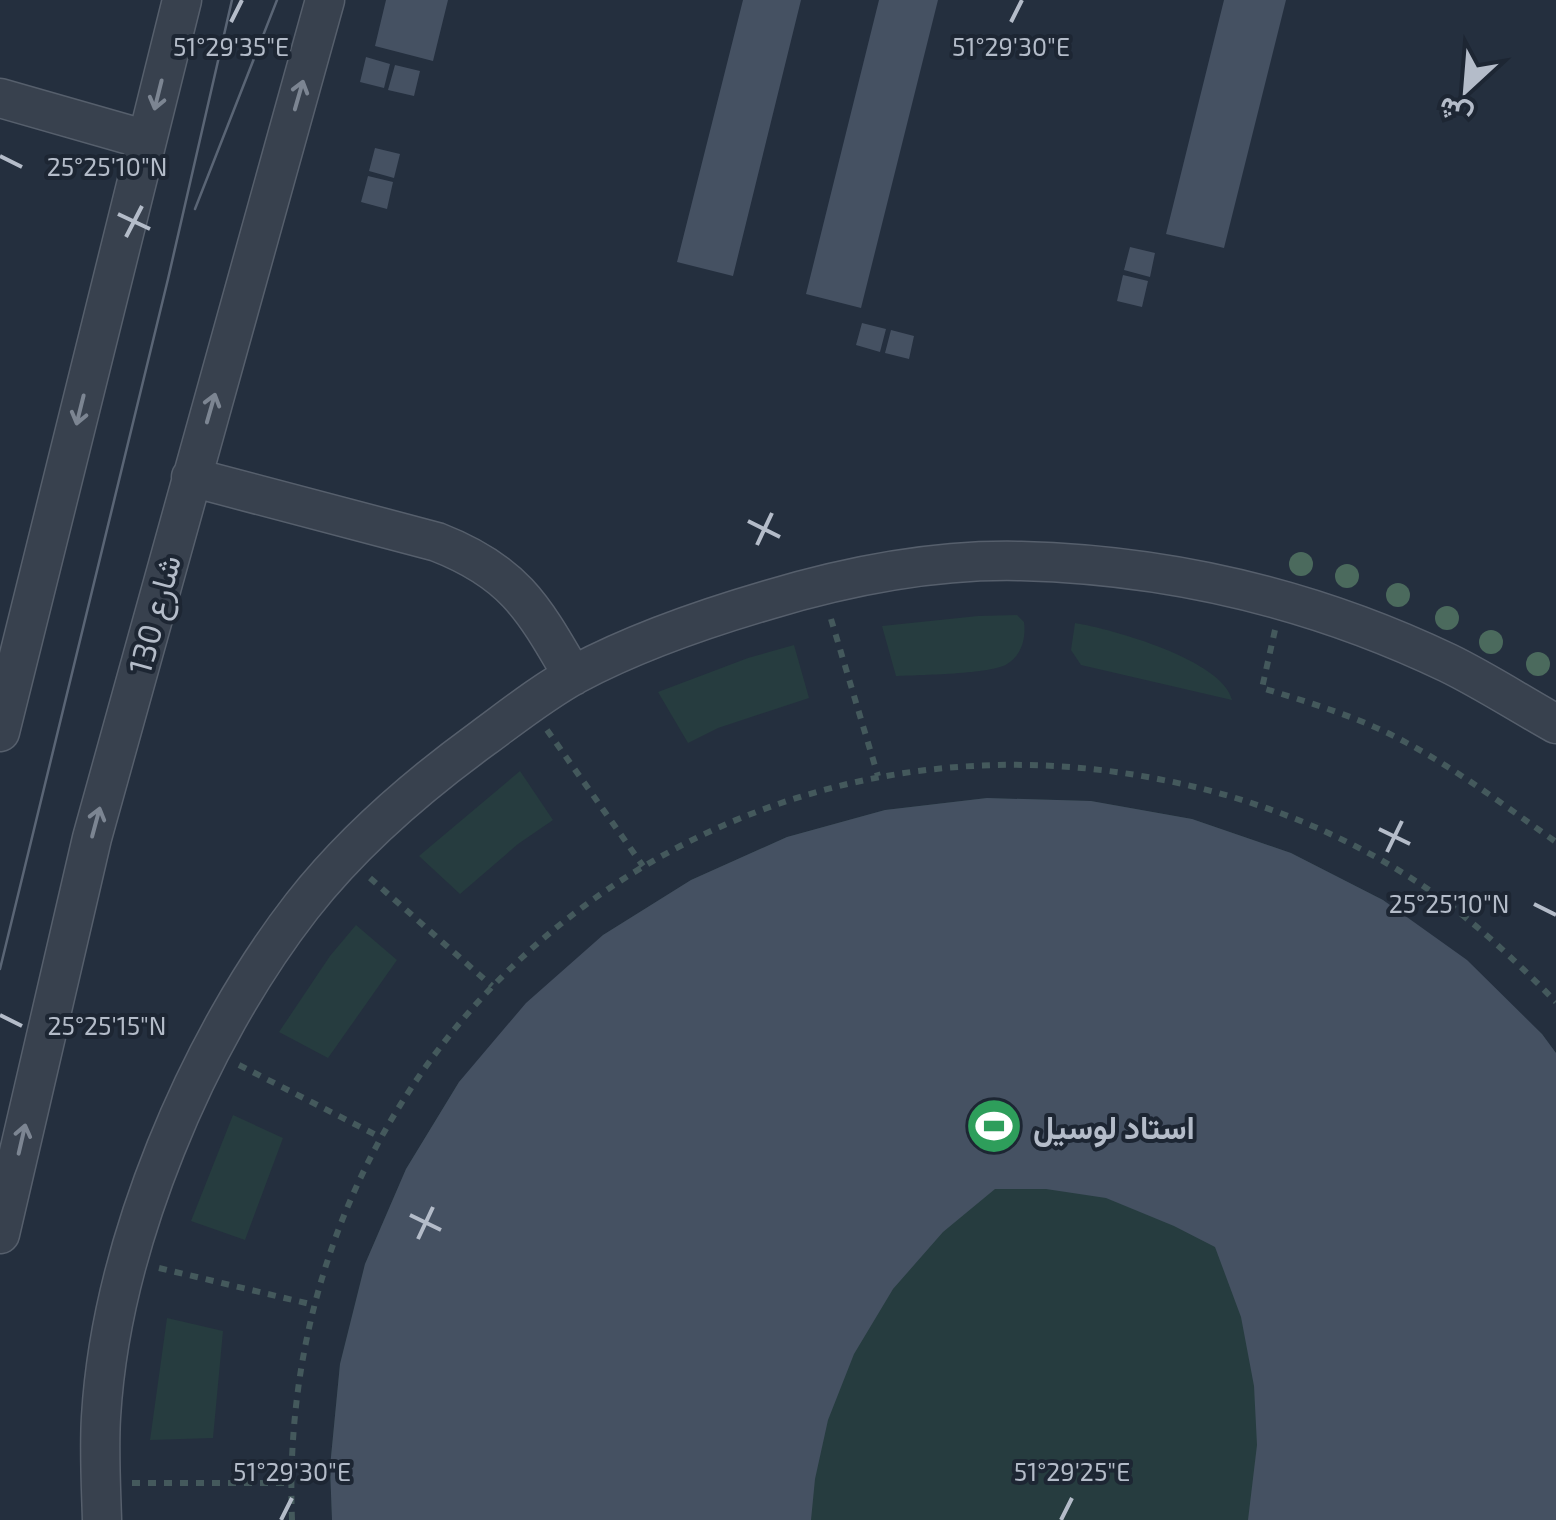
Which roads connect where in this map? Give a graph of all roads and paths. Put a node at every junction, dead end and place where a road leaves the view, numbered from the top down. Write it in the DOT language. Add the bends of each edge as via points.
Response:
graph roads {
  1 [pos="182,0"];
  2 [pos="325,0"];
  3 [pos="0,98"];
  4 [pos="147,140"];
  5 [pos="191,477"];
  6 [pos="1282,600"];
  7 [pos="838,638"];
  8 [pos="574,676"];
  9 [pos="1556,724"];
  10 [pos="0,732"];
  11 [pos="554,740"];
  12 [pos="878,776"];
  13 [pos="1556,842"];
  14 [pos="643,866"];
  15 [pos="378,886"];
  16 [pos="492,986"];
  17 [pos="1556,1002"];
  18 [pos="249,1070"];
  19 [pos="380,1137"];
  20 [pos="0,1234"];
  21 [pos="174,1272"];
  22 [pos="314,1305"];
  23 [pos="146,1483"];
  24 [pos="291,1483"];
  25 [pos="102,1520"];
  26 [pos="292,1520"];
  1 -- 4 [label="street, one-way"];
  5 -- 2 [label="street, شارع 130, one-way"];
  3 -- 4 [label="street"];
  4 -- 10 [label="street, one-way"];
  5 -- 8 [label="street" via="474,557 532,608"];
  20 -- 5 [label="street, شارع 130, one-way" via="92,838"];
  6 -- 8 [label="street" via="1190,577 1100,565 942,565 820,584 712,616"];
  6 -- 9 [label="street" via="1450,664"];
  6 -- 13 [label="path" via="1262,688 1406,742"];
  7 -- 12 [label="path"];
  8 -- 25 [label="street" via="396,807 294,918 255,974 182,1111 129,1260 101,1415"];
  11 -- 14 [label="path"];
  12 -- 14 [label="path" via="717,827"];
  12 -- 17 [label="path" via="988,763 1100,768 1210,789 1316,827 1414,880 1504,948"];
  14 -- 16 [label="path" via="576,911"];
  15 -- 16 [label="path"];
  16 -- 19 [label="path" via="431,1058"];
  18 -- 19 [label="path"];
  19 -- 22 [label="path"];
  21 -- 22 [label="path"];
  22 -- 24 [label="path" via="297,1394"];
  23 -- 24 [label="path"];
  24 -- 26 [label="path"];
}
